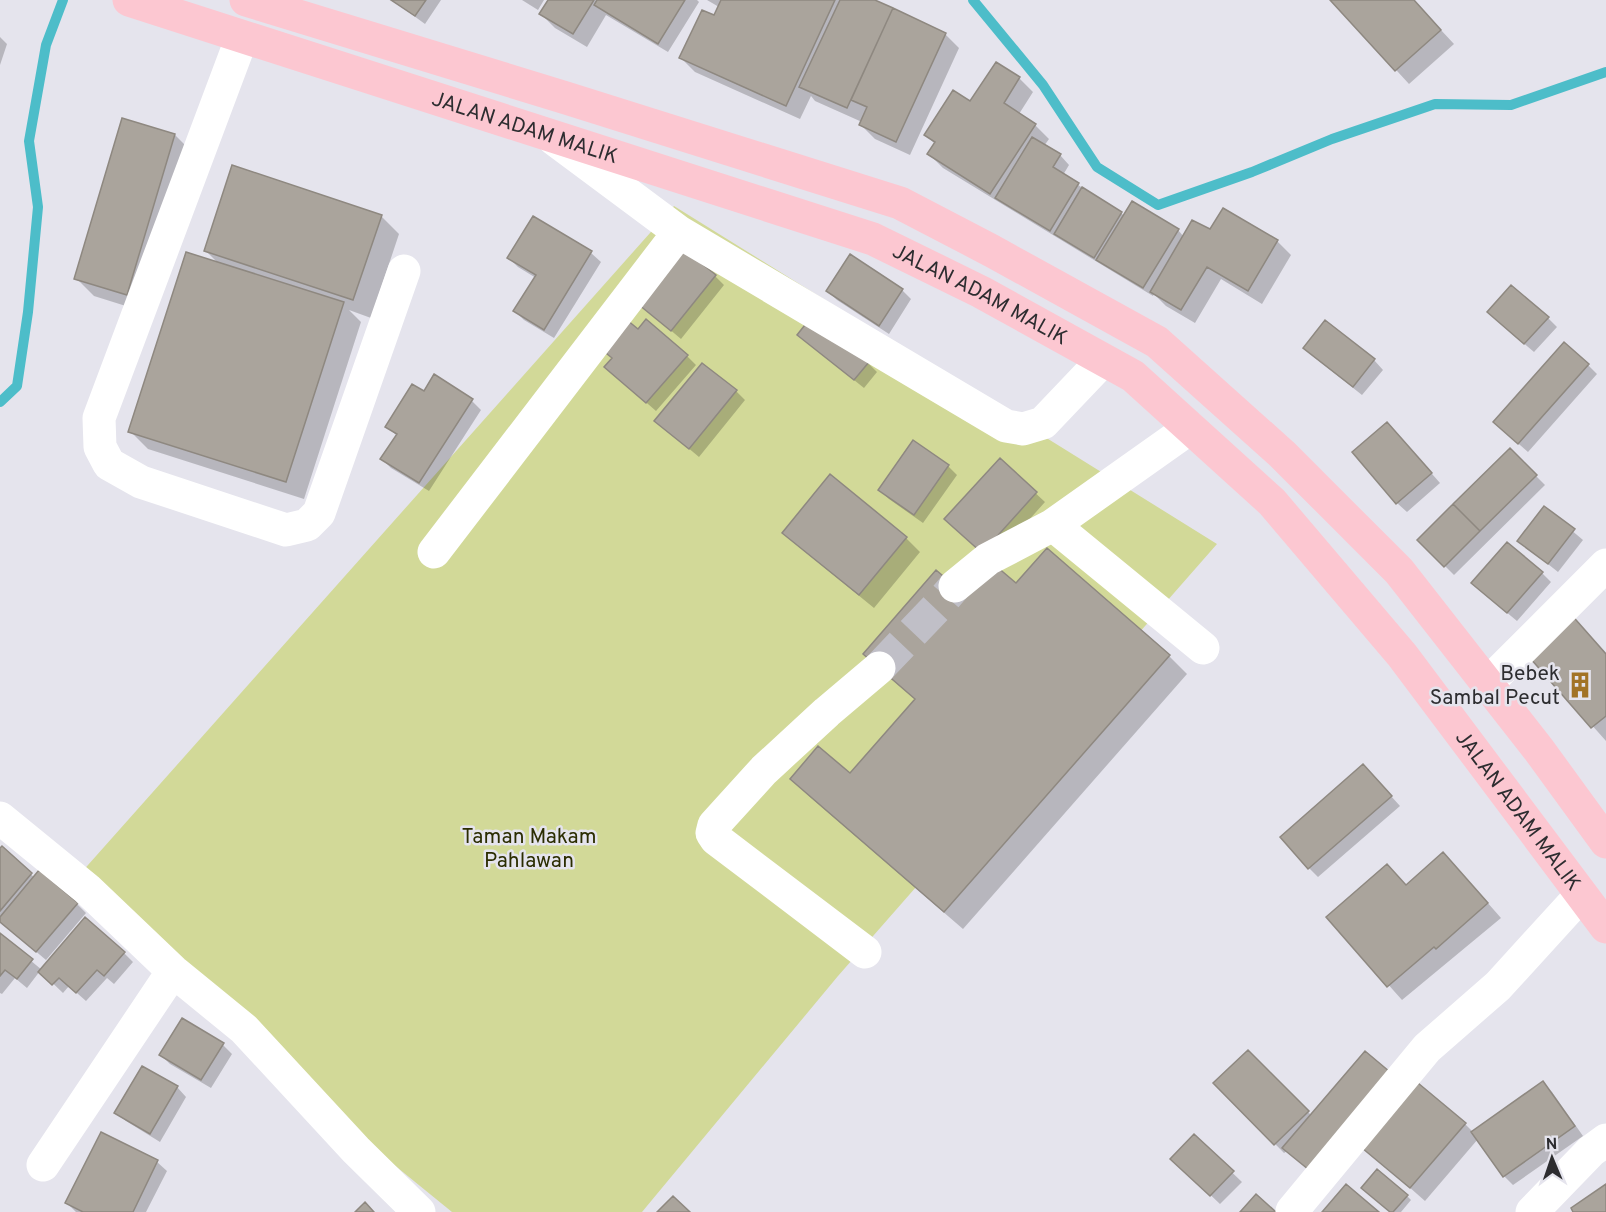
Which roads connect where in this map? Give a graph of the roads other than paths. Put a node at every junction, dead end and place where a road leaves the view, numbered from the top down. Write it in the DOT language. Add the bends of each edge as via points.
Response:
graph roads {
  1 [pos="129,0"];
  2 [pos="246,0"];
  3 [pos="242,37"];
  4 [pos="519,83"];
  5 [pos="507,123"];
  6 [pos="549,136"];
  7 [pos="679,232"];
  8 [pos="404,271"];
  9 [pos="1127,325"];
  10 [pos="1103,360"];
  11 [pos="1190,428"];
  12 [pos="1053,525"];
  13 [pos="434,552"];
  14 [pos="1606,565"];
  15 [pos="955,586"];
  16 [pos="1203,648"];
  17 [pos="879,668"];
  18 [pos="1487,684"];
  19 [pos="0,818"];
  20 [pos="1606,842"];
  21 [pos="1581,895"];
  22 [pos="1606,927"];
  23 [pos="865,952"];
  24 [pos="173,971"];
  25 [pos="1606,1140"];
  26 [pos="43,1165"];
  27 [pos="1292,1211"];
  28 [pos="419,1212"];
  29 [pos="1532,1212"];
  1 -- 3 [label="main road, JALAN ADAM MALIK"];
  2 -- 4 [label="main road, JALAN ADAM MALIK"];
  3 -- 5 [label="main road, JALAN ADAM MALIK"];
  3 -- 8 [label="street" via="99,418 100,447 109,464 141,482 286,530 307,525 319,513"];
  4 -- 5 [label="main road"];
  4 -- 9 [label="main road, JALAN ADAM MALIK" via="900,203"];
  5 -- 6 [label="main road, JALAN ADAM MALIK"];
  6 -- 7 [label="street"];
  6 -- 10 [label="main road, JALAN ADAM MALIK" via="873,239 981,292"];
  7 -- 10 [label="street" via="1005,426 1023,429 1043,423"];
  7 -- 13 [label="street"];
  9 -- 10 [label="main road"];
  9 -- 18 [label="main road, JALAN ADAM MALIK" via="1157,342 1282,454 1399,571"];
  10 -- 11 [label="main road, JALAN ADAM MALIK" via="1133,376"];
  11 -- 12 [label="street"];
  11 -- 21 [label="main road, JALAN ADAM MALIK" via="1272,502 1402,655"];
  12 -- 15 [label="street" via="988,559"];
  12 -- 16 [label="street"];
  14 -- 18 [label="street"];
  17 -- 23 [label="street" via="764,770 712,832"];
  18 -- 20 [label="main road, JALAN ADAM MALIK"];
  19 -- 24 [label="street" via="87,889"];
  21 -- 22 [label="main road, JALAN ADAM MALIK"];
  21 -- 27 [label="street" via="1498,986 1427,1048"];
  24 -- 26 [label="street"];
  24 -- 28 [label="street" via="244,1029"];
  25 -- 29 [label="street"];
}
